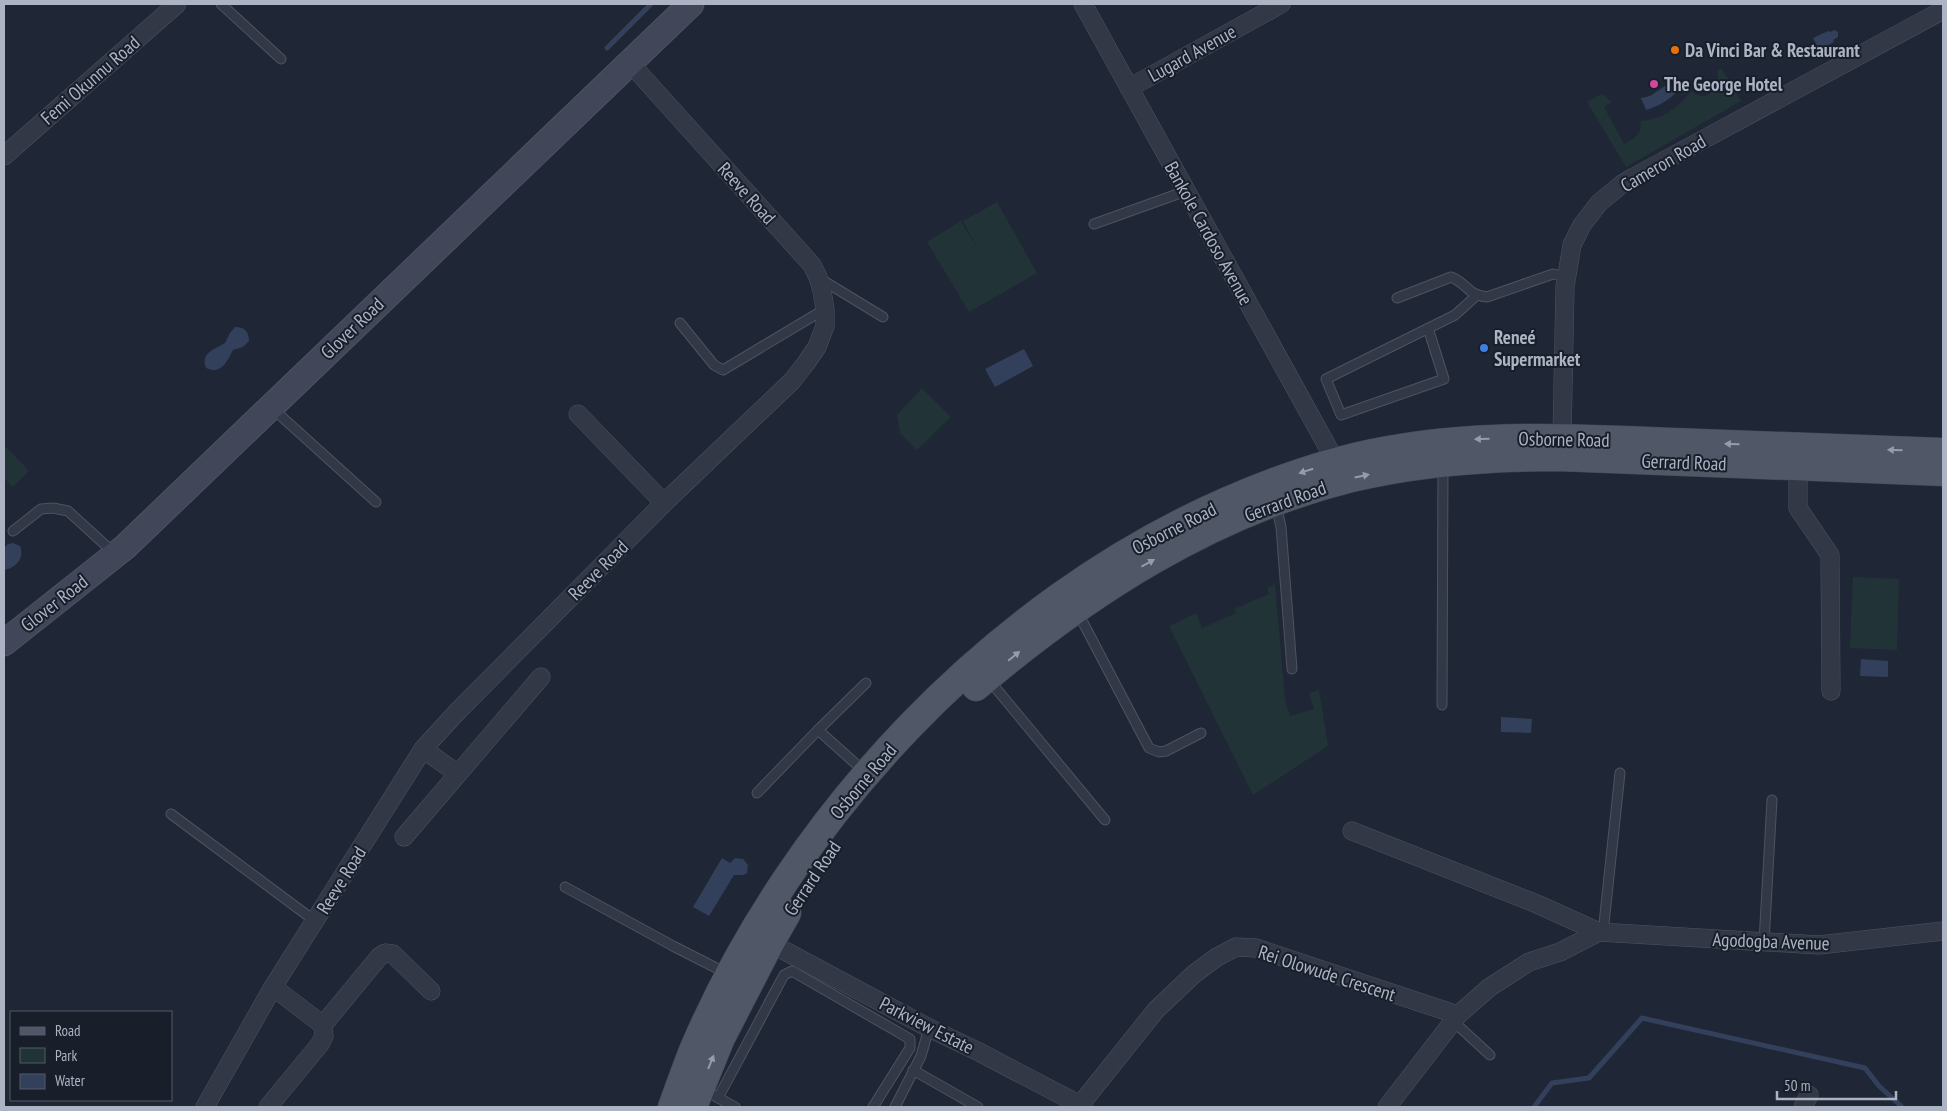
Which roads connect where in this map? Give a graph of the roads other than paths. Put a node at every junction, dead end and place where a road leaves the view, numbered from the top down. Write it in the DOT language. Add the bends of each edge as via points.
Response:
graph roads {
  1 [pos="177,4"];
  2 [pos="221,4"];
  3 [pos="1083,4"];
  4 [pos="1280,4"];
  5 [pos="679,8"];
  6 [pos="1943,10"];
  7 [pos="281,59"];
  8 [pos="630,63"];
  9 [pos="1129,88"];
  10 [pos="4,156"];
  11 [pos="1186,191"];
  12 [pos="1094,224"];
  13 [pos="818,277"];
  14 [pos="1566,277"];
  15 [pos="1476,296"];
  16 [pos="1397,298"];
  17 [pos="825,309"];
  18 [pos="883,317"];
  19 [pos="680,323"];
  20 [pos="1428,328"];
  21 [pos="270,406"];
  22 [pos="578,414"];
  23 [pos="1562,437"];
  24 [pos="1943,452"];
  25 [pos="1336,462"];
  26 [pos="1443,463"];
  27 [pos="1798,466"];
  28 [pos="1943,472"];
  29 [pos="376,502"];
  30 [pos="1276,502"];
  31 [pos="664,504"];
  32 [pos="13,530"];
  33 [pos="116,555"];
  34 [pos="1076,609"];
  35 [pos="4,643"];
  36 [pos="1292,670"];
  37 [pos="541,677"];
  38 [pos="987,678"];
  39 [pos="866,683"];
  40 [pos="1831,691"];
  41 [pos="1442,705"];
  42 [pos="818,730"];
  43 [pos="1201,732"];
  44 [pos="423,749"];
  45 [pos="1620,773"];
  46 [pos="458,774"];
  47 [pos="867,774"];
  48 [pos="757,793"];
  49 [pos="1772,800"];
  50 [pos="171,814"];
  51 [pos="1105,820"];
  52 [pos="1352,831"];
  53 [pos="404,838"];
  54 [pos="566,887"];
  55 [pos="315,921"];
  56 [pos="1943,930"];
  57 [pos="1601,933"];
  58 [pos="1764,942"];
  59 [pos="770,943"];
  60 [pos="730,975"];
  61 [pos="273,987"];
  62 [pos="431,991"];
  63 [pos="1456,1019"];
  64 [pos="323,1025"];
  65 [pos="930,1028"];
  66 [pos="1490,1055"];
  67 [pos="913,1070"];
  68 [pos="704,1098"];
  69 [pos="1082,1106"];
  70 [pos="205,1107"];
  71 [pos="268,1107"];
  72 [pos="672,1107"];
  73 [pos="735,1107"];
  74 [pos="873,1107"];
  75 [pos="895,1107"];
  76 [pos="978,1107"];
  77 [pos="1387,1107"];
  1 -- 10 [label="street, Femi Okunnu Road"];
  2 -- 7 [label="lane"];
  3 -- 9 [label="street, Bankole Cardoso Avenue"];
  4 -- 9 [label="street, Lugard Avenue"];
  5 -- 8 [label="street, Glover Road"];
  6 -- 14 [label="street, Cameron Road" via="1622,184 1599,203 1582,225 1572,245"];
  8 -- 13 [label="street, Reeve Road" via="812,265"];
  8 -- 21 [label="street, Glover Road"];
  9 -- 11 [label="street, Bankole Cardoso Avenue"];
  11 -- 12 [label="lane"];
  11 -- 25 [label="street, Bankole Cardoso Avenue"];
  13 -- 17 [label="street, Reeve Road"];
  13 -- 18 [label="lane"];
  14 -- 15 [label="lane" via="1553,274 1487,297"];
  14 -- 23 [label="street, Cameron Road"];
  15 -- 16 [label="lane" via="1451,277"];
  15 -- 20 [label="lane" via="1455,315"];
  17 -- 19 [label="lane" via="723,370 714,365"];
  17 -- 31 [label="street, Reeve Road" via="825,326 817,346 792,381"];
  20 -- 20 [label="lane" via="1326,379 1341,416 1444,379"];
  21 -- 29 [label="lane"];
  21 -- 33 [label="street, Glover Road"];
  22 -- 31 [label="street"];
  24 -- 23 [label="main road, Osborne Road, one-way"];
  23 -- 25 [label="main road, Osborne Road, one-way" via="1460,440 1395,448"];
  25 -- 47 [label="main road, Osborne Road, one-way" via="1291,476 1193,516 1071,588 959,678"];
  26 -- 27 [label="main road, Gerrard Road" via="1499,457 1558,457"];
  30 -- 26 [label="main road, Gerrard Road, one-way" via="1352,478"];
  26 -- 41 [label="lane"];
  27 -- 28 [label="main road, Gerrard Road"];
  27 -- 40 [label="street" via="1798,508 1830,555"];
  34 -- 30 [label="main road, Gerrard Road, one-way" via="1179,546"];
  30 -- 36 [label="lane" via="1281,527"];
  31 -- 44 [label="street, Reeve Road"];
  32 -- 33 [label="lane" via="41,509 68,511"];
  33 -- 35 [label="street, Glover Road"];
  38 -- 34 [label="main road, Gerrard Road, one-way"];
  34 -- 43 [label="lane" via="1150,748 1166,751"];
  37 -- 46 [label="street"];
  38 -- 51 [label="lane"];
  38 -- 59 [label="main road, Gerrard Road" via="932,730 870,799 826,855"];
  39 -- 42 [label="lane"];
  42 -- 47 [label="lane"];
  42 -- 48 [label="lane"];
  44 -- 46 [label="street"];
  44 -- 55 [label="street, Reeve Road"];
  45 -- 57 [label="lane"];
  46 -- 53 [label="street"];
  47 -- 60 [label="main road, Osborne Road" via="780,890"];
  49 -- 58 [label="lane"];
  50 -- 55 [label="lane"];
  52 -- 57 [label="street" via="1537,904"];
  54 -- 60 [label="lane"];
  55 -- 61 [label="street, Reeve Road"];
  56 -- 58 [label="street, Agodogba Avenue" via="1819,945"];
  57 -- 58 [label="street, Agodogba Avenue"];
  57 -- 63 [label="street" via="1529,962 1490,987"];
  59 -- 65 [label="street, Parkview Estate"];
  68 -- 59 [label="main road, Gerrard Road, one-way" via="722,1038"];
  60 -- 72 [label="main road, Osborne Road" via="694,1048"];
  61 -- 64 [label="street"];
  61 -- 70 [label="street, Reeve Road"];
  62 -- 64 [label="street" via="393,954 385,953"];
  63 -- 66 [label="lane"];
  63 -- 69 [label="street, Rei Olowude Crescent" via="1256,948 1236,947 1194,974 1156,1010"];
  63 -- 77 [label="street"];
  64 -- 71 [label="street" via="324,1036 320,1044"];
  65 -- 67 [label="lane"];
  65 -- 69 [label="street, Parkview Estate"];
  67 -- 75 [label="lane"];
  67 -- 76 [label="lane"];
  68 -- 73 [label="lane"];
  68 -- 74 [label="lane" via="784,976 792,971 910,1040 910,1048"];
}
